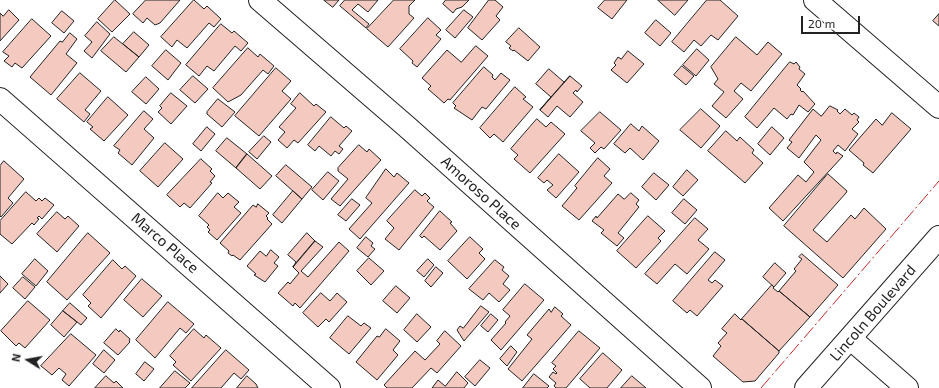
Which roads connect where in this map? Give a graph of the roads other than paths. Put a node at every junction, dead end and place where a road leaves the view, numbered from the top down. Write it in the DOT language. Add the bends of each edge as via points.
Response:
graph roads {
  1 [pos="260,0"];
  2 [pos="815,0"];
  3 [pos="0,99"];
  4 [pos="939,107"];
  5 [pos="939,237"];
  6 [pos="850,339"];
  7 [pos="329,388"];
  8 [pos="700,388"];
  9 [pos="806,388"];
  10 [pos="907,388"];
  1 -- 8 [label="main road, Amoroso Place" via="406,126"];
  2 -- 4 [label="main road"];
  3 -- 7 [label="main road, Marco Place"];
  5 -- 6 [label="main road, Lincoln Boulevard"];
  6 -- 9 [label="main road, Lincoln Boulevard"];
  6 -- 10 [label="main road"];
}
